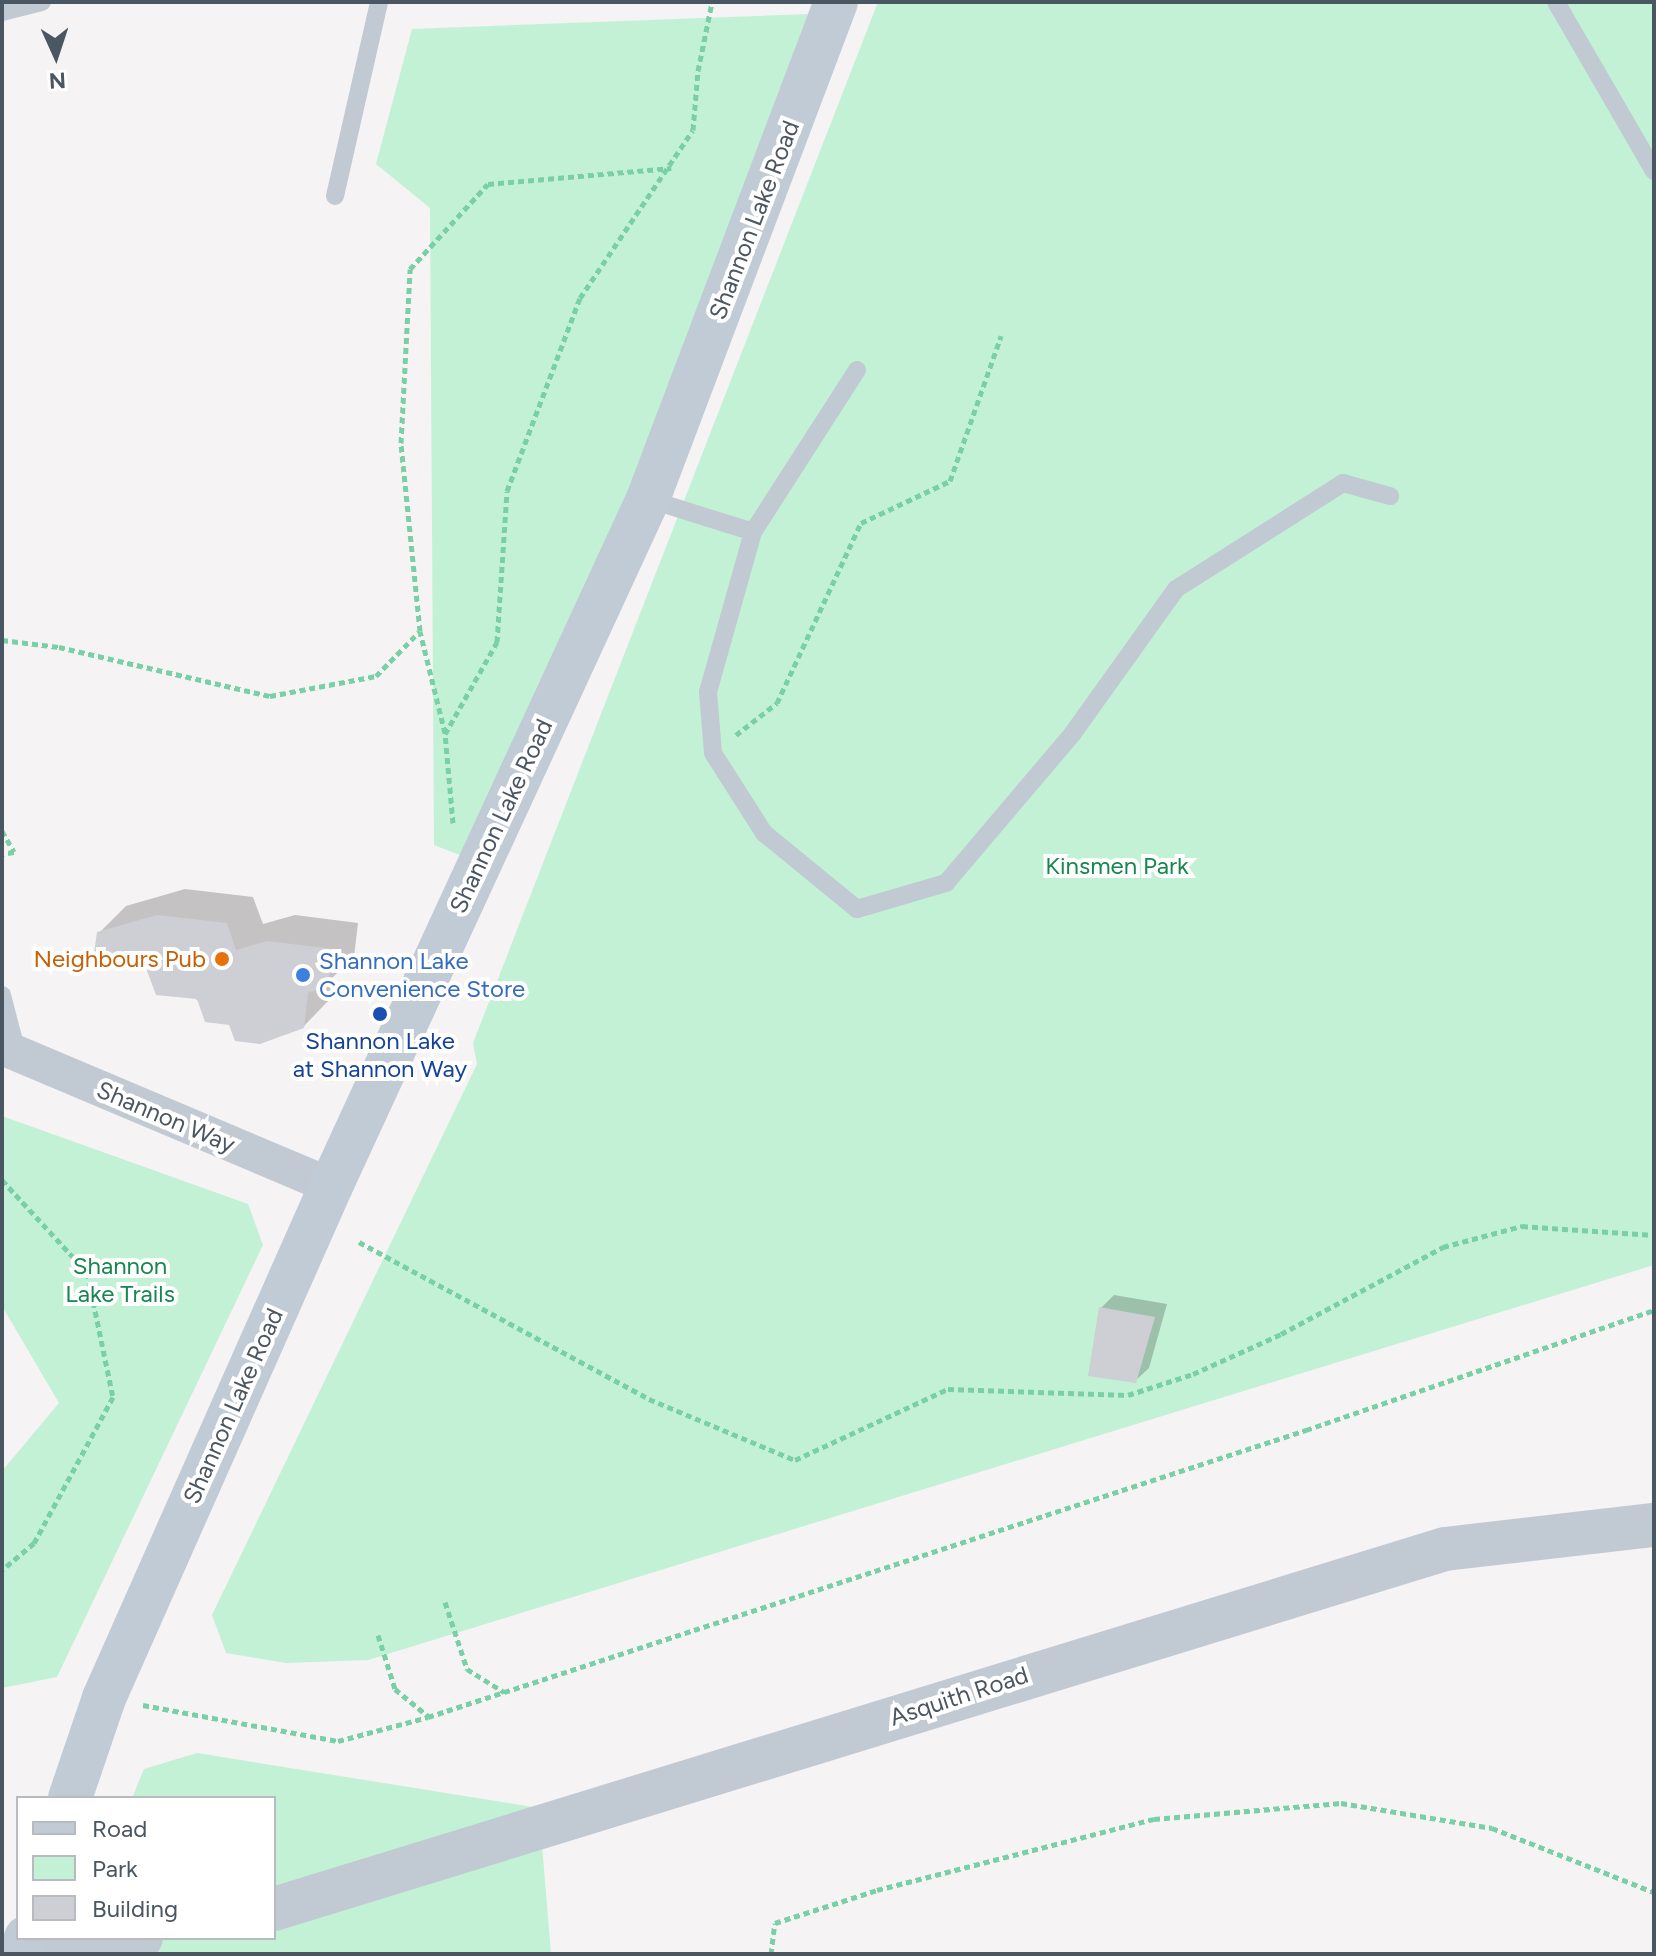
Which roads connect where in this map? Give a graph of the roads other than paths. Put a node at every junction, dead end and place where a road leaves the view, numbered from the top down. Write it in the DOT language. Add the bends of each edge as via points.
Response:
graph roads {
  1 [pos="42,2"];
  2 [pos="379,2"];
  3 [pos="836,2"];
  4 [pos="1556,2"];
  5 [pos="2,12"];
  6 [pos="1654,171"];
  7 [pos="335,196"];
  8 [pos="857,370"];
  9 [pos="1390,496"];
  10 [pos="648,499"];
  11 [pos="753,532"];
  12 [pos="2,995"];
  13 [pos="10,1050"];
  14 [pos="331,1186"];
  15 [pos="1654,1525"];
  16 [pos="71,1796"];
  17 [pos="276,1908"];
  18 [pos="128,1945"];
  19 [pos="31,1954"];
  1 -- 5 [label="lane"];
  2 -- 7 [label="lane"];
  3 -- 10 [label="main road, Shannon Lake Road"];
  4 -- 6 [label="lane"];
  8 -- 11 [label="lane"];
  9 -- 11 [label="lane" via="1343,483 1176,589 1073,733 946,883 857,909 764,833 713,753 708,692"];
  10 -- 11 [label="lane"];
  10 -- 14 [label="main road, Shannon Lake Road"];
  12 -- 13 [label="lane"];
  13 -- 14 [label="street, Shannon Way"];
  14 -- 16 [label="main road, Shannon Lake Road" via="104,1698"];
  15 -- 17 [label="street, Asquith Road" via="1445,1549"];
  18 -- 19 [label="street"];
}
